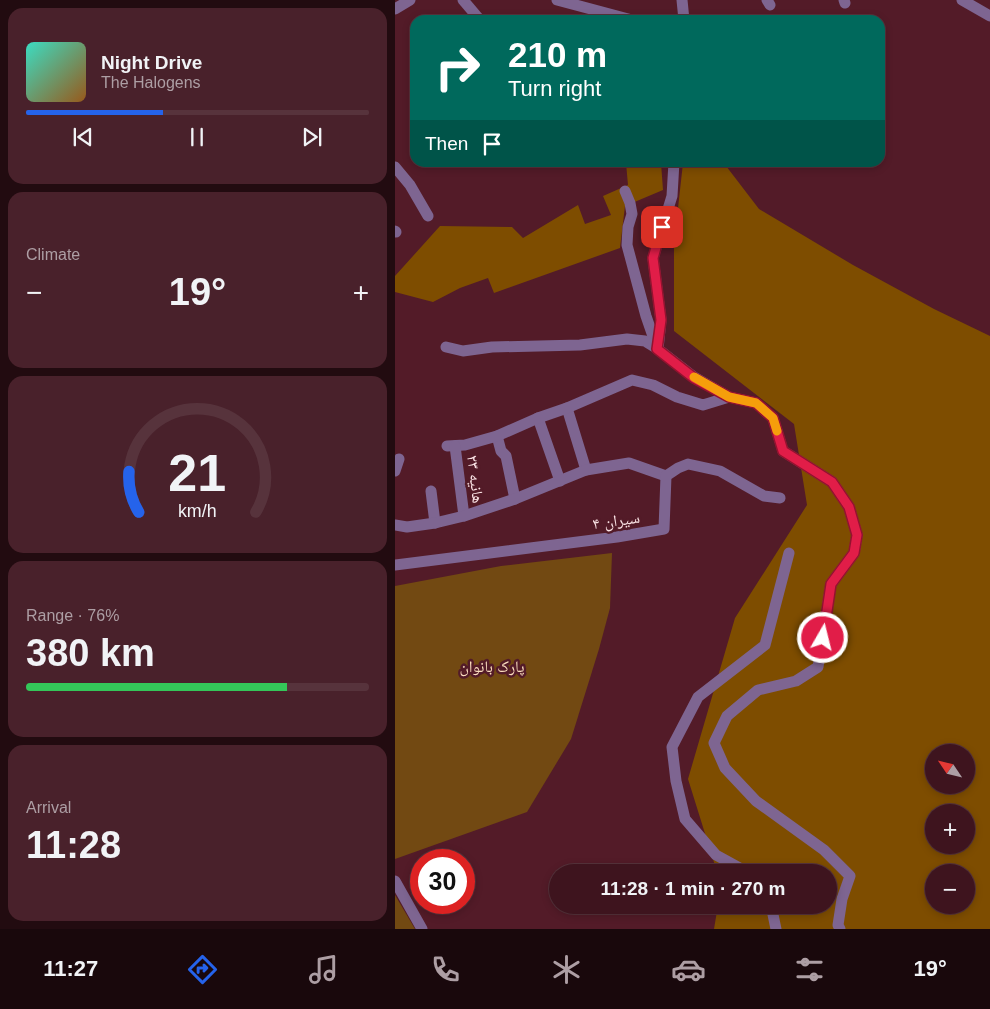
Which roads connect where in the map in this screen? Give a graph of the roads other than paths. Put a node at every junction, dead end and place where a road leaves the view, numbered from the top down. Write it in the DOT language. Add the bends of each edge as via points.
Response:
graph roads {
  1 [pos="410,0"];
  2 [pos="463,0"];
  3 [pos="557,0"];
  4 [pos="682,0"];
  5 [pos="962,0"];
  6 [pos="395,10"];
  7 [pos="476,15"];
  8 [pos="613,15"];
  9 [pos="684,15"];
  10 [pos="990,16"];
  11 [pos="395,167"];
  12 [pos="674,167"];
  13 [pos="625,191"];
  14 [pos="428,216"];
  15 [pos="446,347"];
  16 [pos="657,349"];
  17 [pos="729,397"];
  18 [pos="567,408"];
  19 [pos="538,418"];
  20 [pos="497,436"];
  21 [pos="399,459"];
  22 [pos="586,470"];
  23 [pos="395,472"];
  24 [pos="666,476"];
  25 [pos="560,481"];
  26 [pos="431,491"];
  27 [pos="780,498"];
  28 [pos="515,499"];
  29 [pos="464,516"];
  30 [pos="435,523"];
  31 [pos="395,525"];
  32 [pos="789,553"];
  33 [pos="395,565"];
  34 [pos="732,864"];
  35 [pos="395,881"];
  36 [pos="773,914"];
  37 [pos="422,929"];
  38 [pos="776,929"];
  39 [pos="840,929"];
  1 -- 6 [label="street"];
  2 -- 7 [label="street"];
  3 -- 8 [label="street"];
  4 -- 9 [label="street"];
  5 -- 10 [label="street"];
  11 -- 14 [label="street"];
  12 -- 16 [label="street" via="672,196 653,258 661,320"];
  13 -- 16 [label="street" via="632,214 627,227 627,245"];
  15 -- 16 [label="street" via="463,351 492,347 580,345 627,339 645,341"];
  16 -- 17 [label="street" via="694,378"];
  17 -- 18 [label="street" via="703,405 632,380"];
  17 -- 39 [label="street" via="756,403 773,418 783,451 832,482 849,507 857,535 854,553 831,584 818,668 796,680 758,690 727,716 714,742 725,768 756,801 824,850 850,876 841,899"];
  18 -- 19 [label="street"];
  18 -- 22 [label="street"];
  19 -- 20 [label="street"];
  19 -- 25 [label="street"];
  20 -- 28 [label="street" via="501,451 506,456"];
  20 -- 29 [label="street, هانیه ۲۳" via="451,446"];
  21 -- 23 [label="street"];
  22 -- 24 [label="street" via="629,462"];
  22 -- 25 [label="street"];
  24 -- 27 [label="street" via="688,464 720,470 764,496"];
  24 -- 33 [label="street, سیران ۴" via="664,529"];
  25 -- 28 [label="street"];
  26 -- 30 [label="street"];
  28 -- 29 [label="street"];
  29 -- 30 [label="street"];
  30 -- 31 [label="street" via="407,527"];
  32 -- 34 [label="street" via="765,646 698,697 672,747 685,819 716,855"];
  35 -- 37 [label="street"];
  36 -- 38 [label="street"];
}
